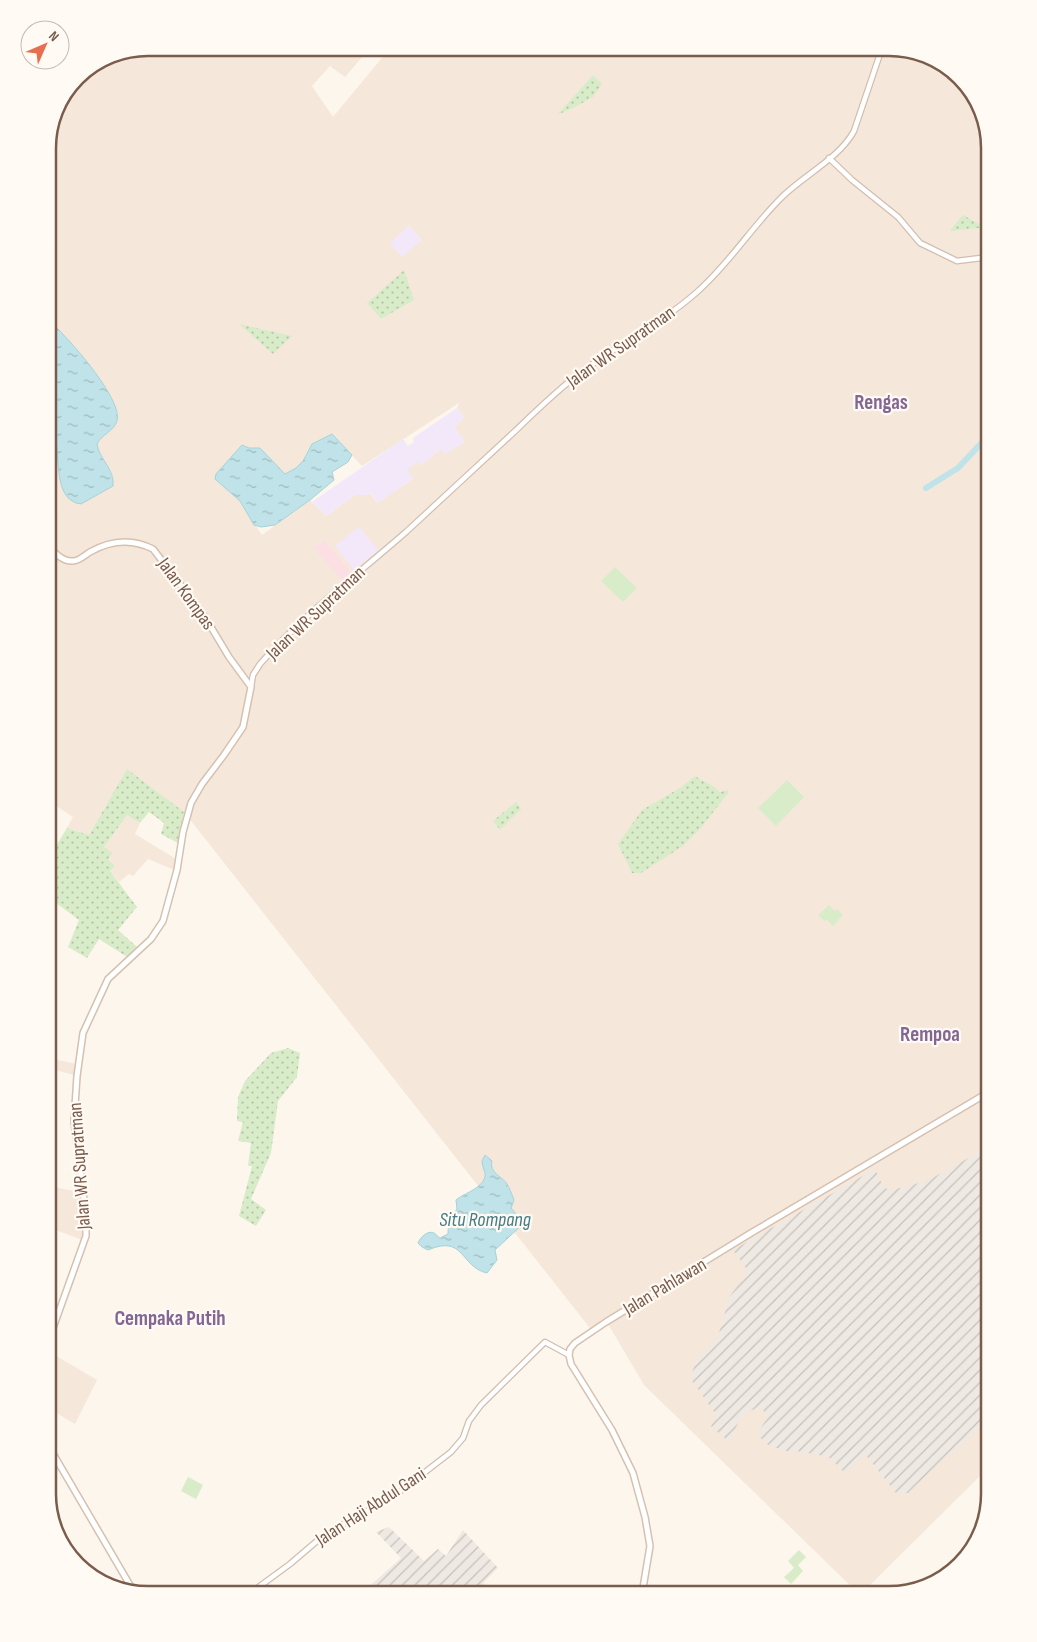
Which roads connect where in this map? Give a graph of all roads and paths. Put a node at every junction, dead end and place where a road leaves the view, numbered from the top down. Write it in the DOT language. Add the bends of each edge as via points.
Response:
graph roads {
  1 [pos="879,56"];
  2 [pos="829,158"];
  3 [pos="981,258"];
  4 [pos="56,554"];
  5 [pos="251,687"];
  6 [pos="981,1097"];
  7 [pos="56,1320"];
  8 [pos="569,1355"];
  9 [pos="56,1459"];
  10 [pos="129,1584"];
  11 [pos="260,1586"];
  12 [pos="643,1586"];
  1 -- 2 [label="street, Jalan WR Supratman" via="854,131"];
  2 -- 3 [label="street" via="898,217 920,243 957,261"];
  2 -- 5 [label="street, Jalan WR Supratman" via="780,199 698,292 647,330 607,354 542,404 320,606 260,664 253,675"];
  4 -- 5 [label="main road, Jalan Kompas" via="71,562 119,541 154,549 205,617"];
  5 -- 7 [label="main road, Jalan WR Supratman" via="243,727 191,803 163,921 151,940 108,979 83,1032 74,1121 86,1236"];
  6 -- 8 [label="main road, Jalan Pahlawan" via="606,1322 575,1343"];
  8 -- 11 [label="street, Jalan Haji Abdul Gani" via="545,1342 481,1405 468,1421 463,1438 451,1452 394,1496 324,1535"];
  8 -- 12 [label="main road" via="621,1445 632,1473 650,1546"];
  9 -- 10 [label="main road"];
}
